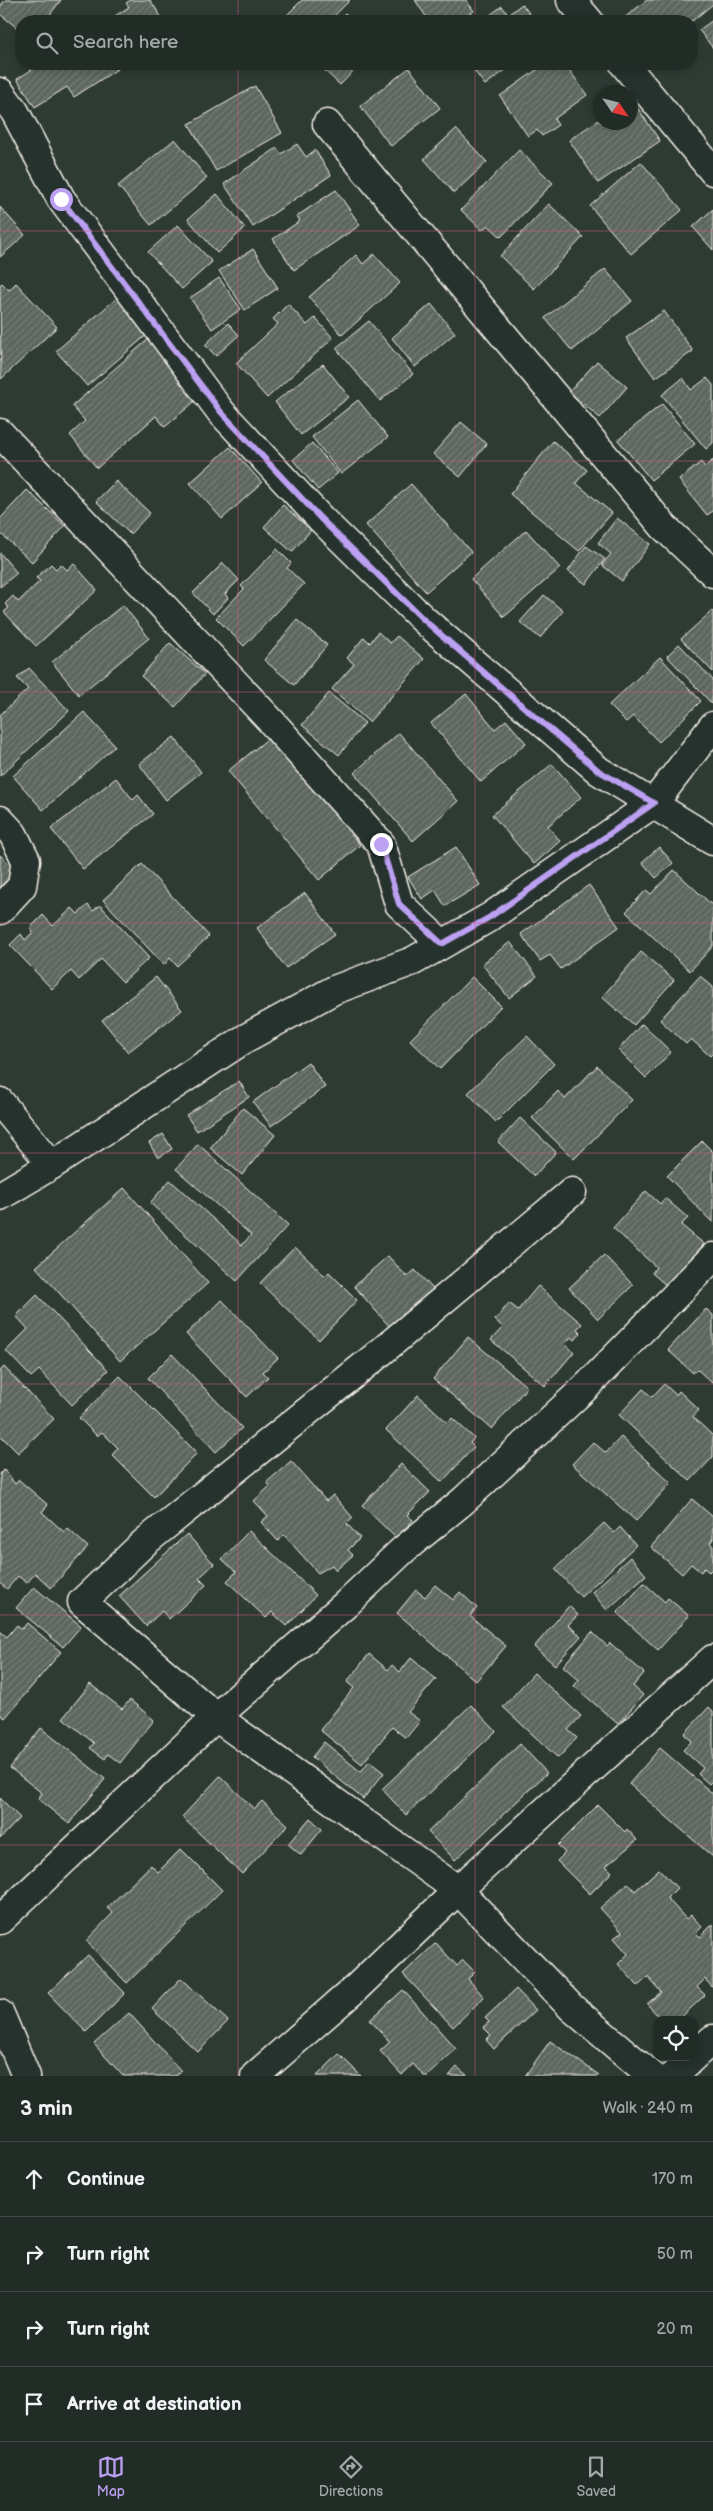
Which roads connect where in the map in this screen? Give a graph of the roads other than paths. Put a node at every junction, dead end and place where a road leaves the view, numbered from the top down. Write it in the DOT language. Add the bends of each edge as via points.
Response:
graph roads {
  1 [pos="571,0"];
  2 [pos="583,15"];
  3 [pos="629,70"];
  4 [pos="0,92"];
  5 [pos="326,124"];
  6 [pos="713,171"];
  7 [pos="0,433"];
  8 [pos="713,573"];
  9 [pos="713,726"];
  10 [pos="654,803"];
  11 [pos="0,820"];
  12 [pos="713,840"];
  13 [pos="0,910"];
  14 [pos="442,944"];
  15 [pos="0,1102"];
  16 [pos="52,1165"];
  17 [pos="572,1192"];
  18 [pos="0,1196"];
  19 [pos="713,1256"];
  20 [pos="713,1659"];
  21 [pos="216,1717"];
  22 [pos="458,1890"];
  23 [pos="0,1920"];
  24 [pos="0,2014"];
  25 [pos="713,2039"];
  26 [pos="698,2053"];
  27 [pos="690,2061"];
  28 [pos="26,2076"];
  29 [pos="255,2076"];
  30 [pos="652,2076"];
  31 [pos="673,2076"];
  1 -- 2 [label="street"];
  3 -- 6 [label="street"];
  4 -- 10 [label="street" via="15,112 61,199 221,412 321,519 424,620 599,771"];
  5 -- 8 [label="street" via="664,527"];
  7 -- 14 [label="street" via="270,720 381,844 399,904"];
  9 -- 10 [label="street"];
  10 -- 12 [label="street"];
  10 -- 14 [label="street" via="490,917"];
  11 -- 13 [label="street" via="13,834 26,860 22,886"];
  14 -- 16 [label="street" via="413,961 334,990 246,1038"];
  15 -- 16 [label="street"];
  16 -- 18 [label="street"];
  17 -- 21 [label="street" via="146,1542 82,1602"];
  19 -- 21 [label="street" via="587,1386 470,1494"];
  20 -- 22 [label="street"];
  21 -- 22 [label="street"];
  21 -- 23 [label="street"];
  22 -- 29 [label="street" via="356,1988"];
  22 -- 30 [label="street" via="572,2008"];
  24 -- 28 [label="street"];
  25 -- 26 [label="street"];
  27 -- 31 [label="street"];
}
